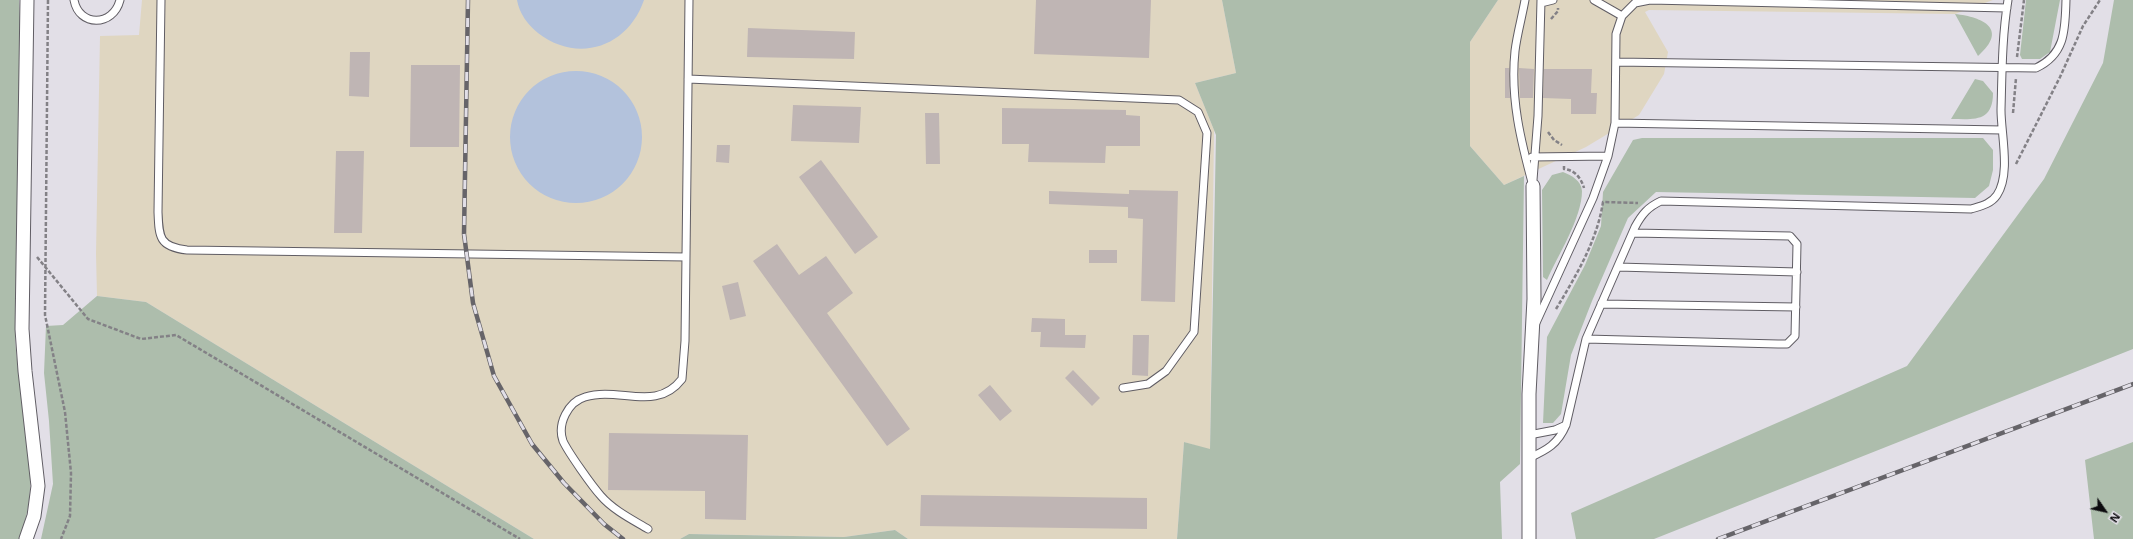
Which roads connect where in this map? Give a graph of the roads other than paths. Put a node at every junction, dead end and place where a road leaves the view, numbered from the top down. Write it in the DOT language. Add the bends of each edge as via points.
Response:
graph roads {
  1 [pos="27,0"];
  2 [pos="74,0"];
  3 [pos="120,0"];
  4 [pos="162,0"];
  5 [pos="689,0"];
  6 [pos="1525,0"];
  7 [pos="1553,0"];
  8 [pos="1594,0"];
  9 [pos="2008,0"];
  10 [pos="2066,0"];
  11 [pos="1541,2"];
  12 [pos="2007,8"];
  13 [pos="1622,16"];
  14 [pos="1616,62"];
  15 [pos="2003,67"];
  16 [pos="688,79"];
  17 [pos="1615,123"];
  18 [pos="2002,130"];
  19 [pos="1608,156"];
  20 [pos="1525,157"];
  21 [pos="1535,157"];
  22 [pos="1533,186"];
  23 [pos="1633,232"];
  24 [pos="686,257"];
  25 [pos="1618,267"];
  26 [pos="1797,272"];
  27 [pos="1601,304"];
  28 [pos="1796,307"];
  29 [pos="1532,330"];
  30 [pos="1586,340"];
  31 [pos="1123,388"];
  32 [pos="1566,425"];
  33 [pos="1529,435"];
  34 [pos="1529,458"];
  35 [pos="648,529"];
  36 [pos="26,539"];
  37 [pos="1529,539"];
  1 -- 36 [label="street" via="23,350 38,486 34,516"];
  2 -- 3 [label="lane" via="81,13 97,21 106,20 113,15"];
  4 -- 24 [label="lane" via="158,212 159,232 167,245 187,250"];
  5 -- 16 [label="lane"];
  6 -- 20 [label="lane" via="1515,51 1515,96 1520,139"];
  7 -- 11 [label="lane"];
  8 -- 13 [label="lane"];
  9 -- 12 [label="lane"];
  10 -- 15 [label="lane" via="2065,31 2057,51 2048,62 2036,68"];
  11 -- 21 [label="lane"];
  12 -- 13 [label="lane" via="1650,0 1635,3"];
  12 -- 15 [label="lane"];
  13 -- 14 [label="lane" via="1616,34"];
  14 -- 15 [label="lane"];
  14 -- 17 [label="lane"];
  15 -- 18 [label="lane"];
  16 -- 24 [label="lane"];
  16 -- 31 [label="lane" via="1179,100 1198,112 1207,133 1194,332 1166,371 1148,384"];
  17 -- 18 [label="lane"];
  17 -- 19 [label="lane"];
  18 -- 23 [label="lane" via="2003,181 1997,195 1987,204 1971,209 1661,201 1643,213"];
  19 -- 21 [label="lane"];
  19 -- 29 [label="lane" via="1593,198"];
  20 -- 21 [label="lane"];
  20 -- 22 [label="lane"];
  21 -- 22 [label="lane"];
  22 -- 29 [label="street"];
  23 -- 25 [label="lane"];
  23 -- 26 [label="lane" via="1790,236 1797,244"];
  24 -- 35 [label="lane" via="685,362 682,379 668,394 658,397 585,397 569,408 562,424 563,441 601,497"];
  25 -- 26 [label="lane"];
  25 -- 27 [label="lane"];
  26 -- 28 [label="lane"];
  27 -- 28 [label="lane"];
  27 -- 30 [label="lane"];
  28 -- 30 [label="lane" via="1795,336 1787,344"];
  29 -- 33 [label="street"];
  30 -- 32 [label="lane"];
  32 -- 33 [label="lane"];
  32 -- 34 [label="lane" via="1562,436 1553,446"];
  33 -- 34 [label="street"];
  34 -- 37 [label="street"];
}
